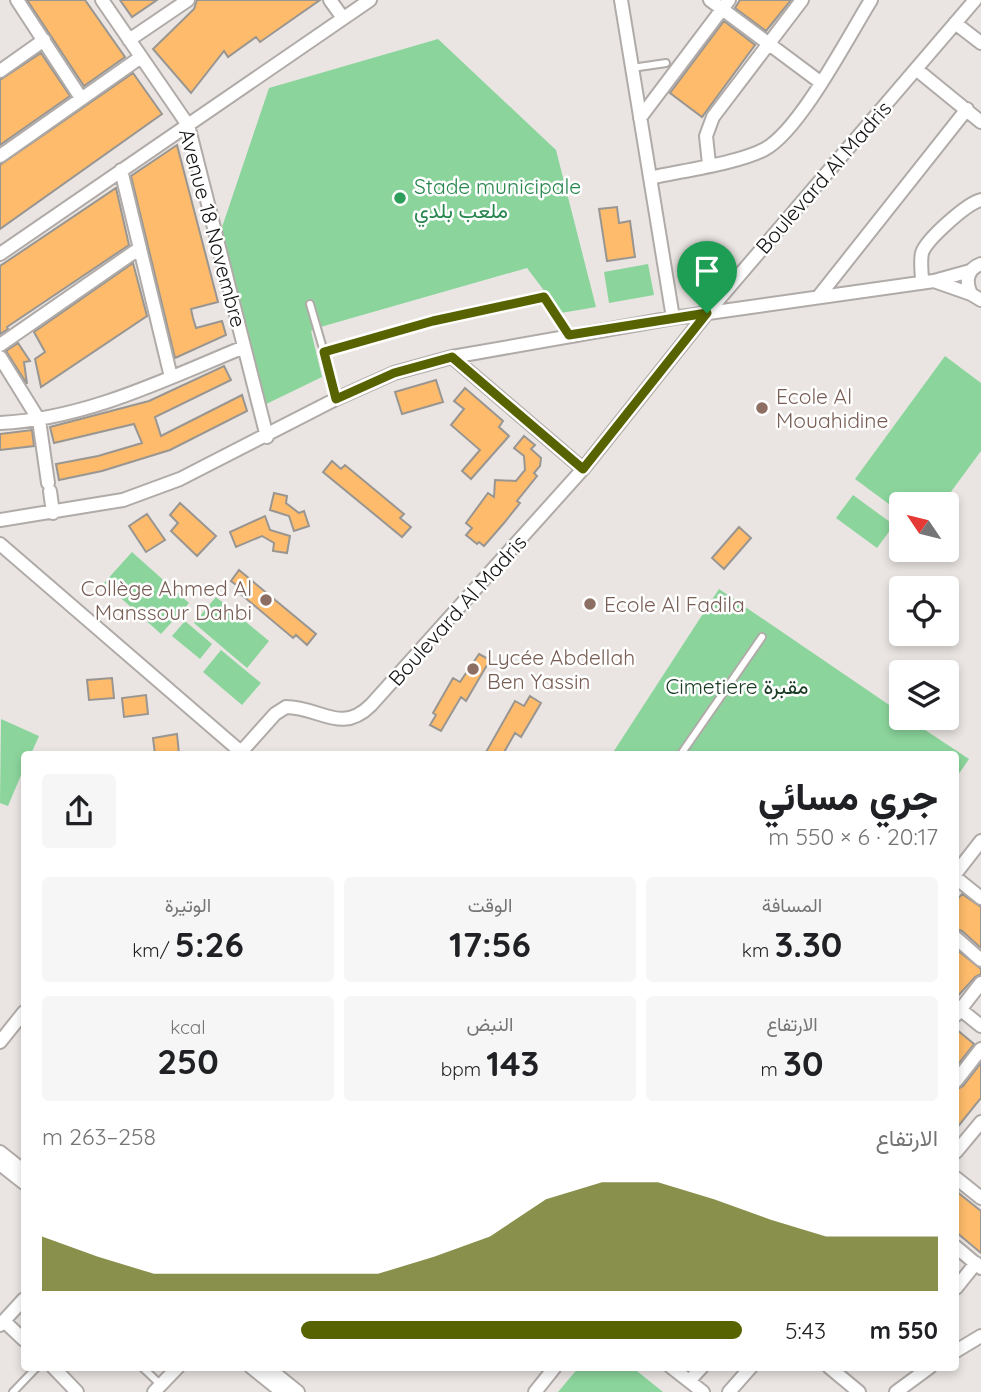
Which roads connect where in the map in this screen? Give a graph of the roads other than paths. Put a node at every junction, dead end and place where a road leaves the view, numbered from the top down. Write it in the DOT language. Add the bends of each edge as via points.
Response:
graph roads {
  1 [pos="17,0"];
  2 [pos="102,0"];
  3 [pos="188,0"];
  4 [pos="330,0"];
  5 [pos="370,0"];
  6 [pos="621,0"];
  7 [pos="710,0"];
  8 [pos="802,0"];
  9 [pos="975,0"];
  10 [pos="866,2"];
  11 [pos="725,4"];
  12 [pos="343,18"];
  13 [pos="955,23"];
  14 [pos="44,40"];
  15 [pos="129,40"];
  16 [pos="769,43"];
  17 [pos="981,43"];
  18 [pos="141,57"];
  19 [pos="666,63"];
  20 [pos="632,68"];
  21 [pos="916,69"];
  22 [pos="0,71"];
  23 [pos="820,82"];
  24 [pos="81,98"];
  25 [pos="967,109"];
  26 [pos="640,118"];
  27 [pos="981,122"];
  28 [pos="188,125"];
  29 [pos="0,156"];
  30 [pos="709,164"];
  31 [pos="121,170"];
  32 [pos="650,178"];
  33 [pos="981,200"];
  34 [pos="140,248"];
  35 [pos="0,254"];
  36 [pos="976,267"];
  37 [pos="928,281"];
  38 [pos="819,296"];
  39 [pos="976,297"];
  40 [pos="310,304"];
  41 [pos="707,313"];
  42 [pos="673,318"];
  43 [pos="569,335"];
  44 [pos="0,345"];
  45 [pos="244,347"];
  46 [pos="324,352"];
  47 [pos="0,357"];
  48 [pos="452,357"];
  49 [pos="171,377"];
  50 [pos="336,399"];
  51 [pos="39,420"];
  52 [pos="0,423"];
  53 [pos="267,436"];
  54 [pos="583,469"];
  55 [pos="53,513"];
  56 [pos="0,520"];
  57 [pos="0,544"];
  58 [pos="762,637"];
  59 [pos="238,751"];
  60 [pos="242,751"];
  61 [pos="683,751"];
  62 [pos="981,841"];
  63 [pos="959,871"];
  64 [pos="959,878"];
  65 [pos="981,898"];
  66 [pos="959,941"];
  67 [pos="981,960"];
  68 [pos="981,982"];
  69 [pos="959,1008"];
  70 [pos="959,1011"];
  71 [pos="21,1016"];
  72 [pos="981,1026"];
  73 [pos="0,1042"];
  74 [pos="981,1049"];
  75 [pos="959,1077"];
  76 [pos="981,1122"];
  77 [pos="959,1148"];
  78 [pos="0,1152"];
  79 [pos="0,1164"];
  80 [pos="21,1169"];
  81 [pos="959,1180"];
  82 [pos="21,1181"];
  83 [pos="981,1198"];
  84 [pos="959,1249"];
  85 [pos="978,1265"];
  86 [pos="959,1285"];
  87 [pos="21,1302"];
  88 [pos="2,1323"];
  89 [pos="981,1336"];
  90 [pos="21,1337"];
  91 [pos="959,1349"];
  92 [pos="33,1371"];
  93 [pos="57,1371"];
  94 [pos="145,1371"];
  95 [pos="175,1371"];
  96 [pos="256,1371"];
  97 [pos="272,1371"];
  98 [pos="552,1371"];
  99 [pos="676,1371"];
  100 [pos="698,1371"];
  101 [pos="747,1371"];
  102 [pos="834,1371"];
  103 [pos="925,1371"];
  104 [pos="689,1381"];
  105 [pos="161,1390"];
  106 [pos="296,1391"];
  107 [pos="13,1392"];
  108 [pos="77,1392"];
  109 [pos="282,1392"];
  110 [pos="535,1392"];
  111 [pos="703,1392"];
  112 [pos="729,1392"];
  113 [pos="859,1392"];
  114 [pos="896,1392"];
  1 -- 14 [label="street"];
  2 -- 15 [label="street, Avenue 18 Novembre"];
  3 -- 15 [label="street"];
  4 -- 12 [label="street"];
  5 -- 12 [label="street"];
  6 -- 20 [label="street"];
  7 -- 11 [label="street"];
  8 -- 16 [label="street"];
  9 -- 13 [label="street, Boulevard Al Madris"];
  10 -- 23 [label="street"];
  11 -- 16 [label="street"];
  11 -- 26 [label="street"];
  12 -- 28 [label="street"];
  13 -- 17 [label="street"];
  13 -- 21 [label="street, Boulevard Al Madris"];
  14 -- 22 [label="street"];
  14 -- 24 [label="street"];
  15 -- 18 [label="street, Avenue 18 Novembre"];
  16 -- 23 [label="street"];
  16 -- 30 [label="street" via="713,117 706,136"];
  18 -- 24 [label="street"];
  18 -- 28 [label="street, Avenue 18 Novembre"];
  19 -- 20 [label="lane"];
  20 -- 26 [label="street"];
  21 -- 25 [label="street"];
  21 -- 41 [label="street, Boulevard Al Madris"];
  23 -- 30 [label="street" via="775,143"];
  24 -- 29 [label="street"];
  25 -- 27 [label="street"];
  25 -- 38 [label="street"];
  26 -- 32 [label="street"];
  28 -- 31 [label="street"];
  28 -- 45 [label="street, Avenue 18 Novembre"];
  30 -- 32 [label="street"];
  31 -- 34 [label="street"];
  31 -- 35 [label="street"];
  32 -- 42 [label="street"];
  33 -- 37 [label="street" via="925,247 922,260"];
  34 -- 44 [label="street"];
  34 -- 49 [label="street"];
  36 -- 37 [label="street"];
  36 -- 39 [label="street" via="967,278"];
  37 -- 38 [label="street"];
  37 -- 39 [label="street"];
  38 -- 41 [label="street"];
  40 -- 46 [label="lane"];
  41 -- 42 [label="street"];
  41 -- 54 [label="street, Boulevard Al Madris"];
  42 -- 43 [label="street"];
  43 -- 46 [label="lane" via="544,297 433,321"];
  43 -- 48 [label="street"];
  45 -- 49 [label="street"];
  45 -- 53 [label="street, Avenue 18 Novembre"];
  46 -- 50 [label="lane"];
  47 -- 51 [label="street"];
  48 -- 50 [label="street" via="394,373"];
  48 -- 54 [label="street"];
  49 -- 51 [label="street" via="74,413"];
  50 -- 53 [label="street"];
  51 -- 52 [label="street"];
  51 -- 55 [label="street"];
  53 -- 55 [label="street" via="180,480 123,500"];
  54 -- 60 [label="street, Boulevard Al Madris" via="357,718 344,720 286,707"];
  55 -- 56 [label="street"];
  57 -- 59 [label="street"];
  58 -- 61 [label="lane"];
  62 -- 63 [label="street"];
  64 -- 65 [label="street"];
  66 -- 67 [label="street"];
  68 -- 69 [label="street"];
  70 -- 72 [label="street"];
  71 -- 73 [label="street"];
  74 -- 75 [label="street"];
  76 -- 77 [label="street"];
  78 -- 80 [label="street"];
  79 -- 82 [label="street"];
  81 -- 83 [label="street"];
  84 -- 85 [label="street"];
  85 -- 86 [label="street"];
  87 -- 88 [label="street"];
  88 -- 90 [label="street"];
  89 -- 91 [label="street"];
  92 -- 107 [label="lane"];
  93 -- 108 [label="street"];
  94 -- 105 [label="lane"];
  95 -- 105 [label="street"];
  96 -- 109 [label="street"];
  97 -- 106 [label="street"];
  98 -- 110 [label="street"];
  99 -- 104 [label="street"];
  100 -- 104 [label="street"];
  101 -- 112 [label="street"];
  102 -- 113 [label="street"];
  103 -- 114 [label="street"];
  104 -- 111 [label="street"];
}
